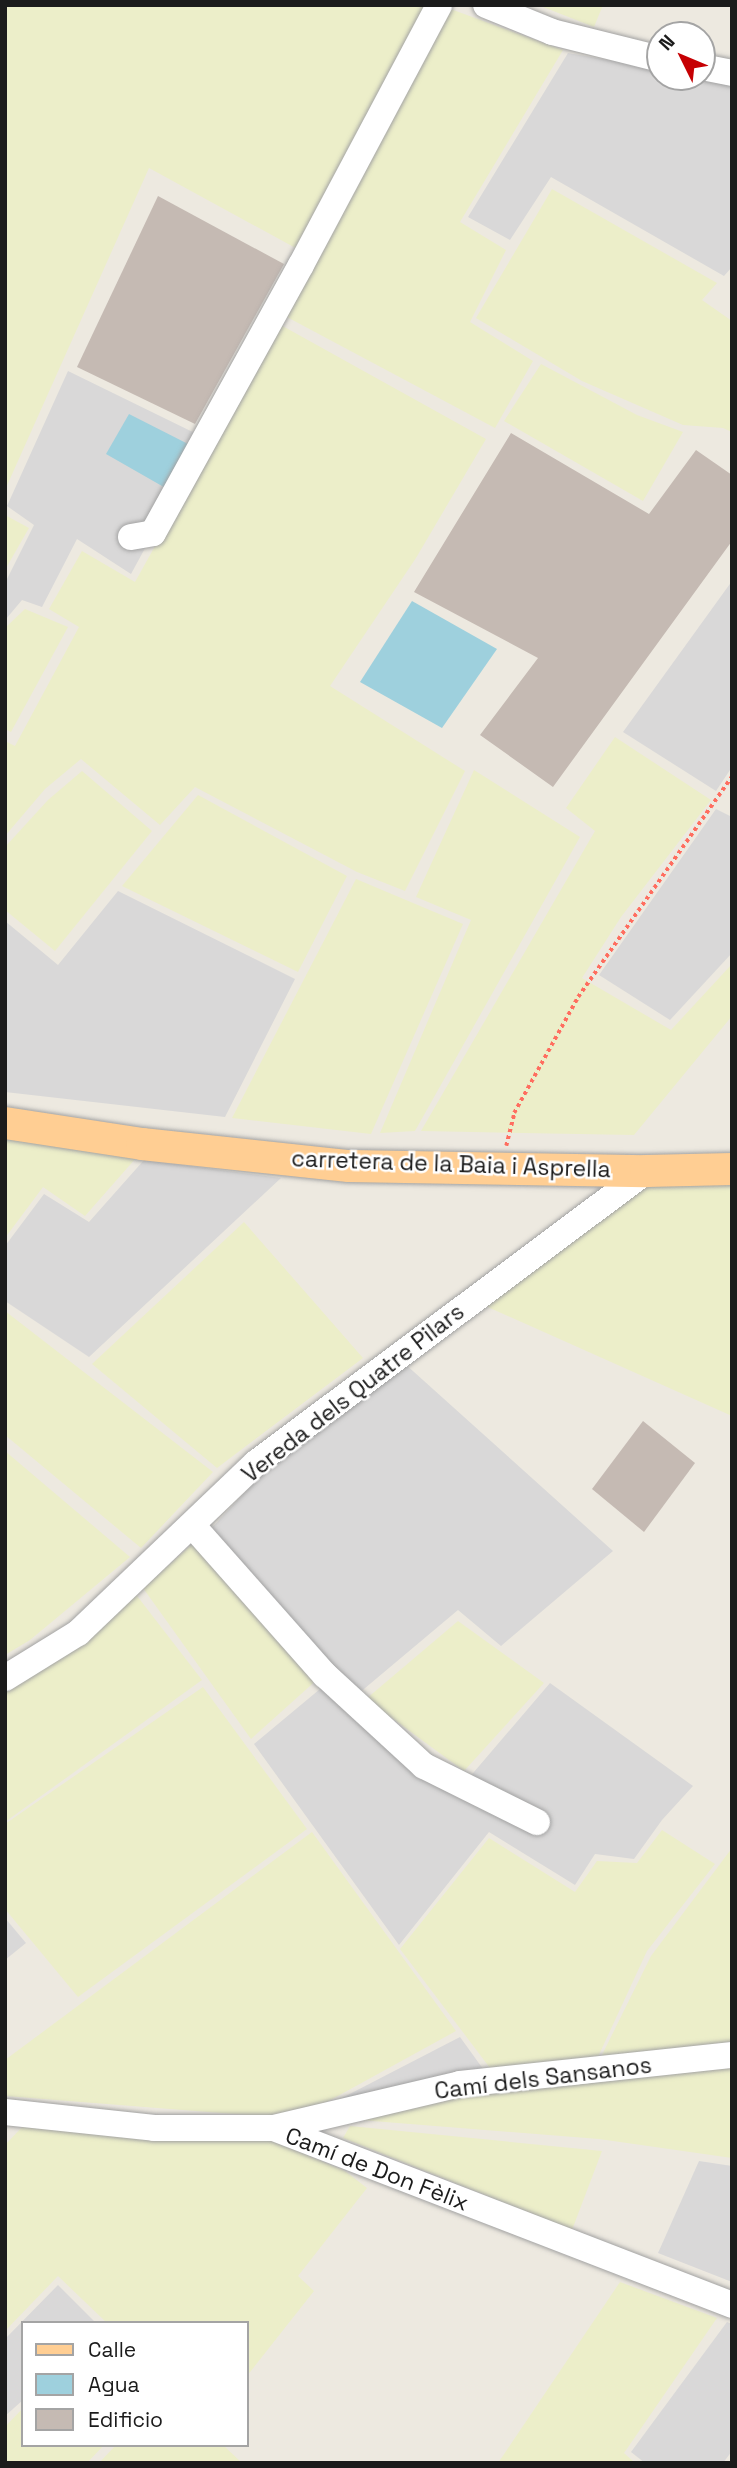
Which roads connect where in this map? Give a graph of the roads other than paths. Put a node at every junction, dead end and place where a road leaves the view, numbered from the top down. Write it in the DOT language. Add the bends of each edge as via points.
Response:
graph roads {
  1 [pos="439,5"];
  2 [pos="486,5"];
  3 [pos="646,56"];
  4 [pos="131,537"];
  5 [pos="5,1123"];
  6 [pos="732,1169"];
  7 [pos="646,1171"];
  8 [pos="193,1526"];
  9 [pos="5,1678"];
  10 [pos="537,1822"];
  11 [pos="732,2055"];
  12 [pos="5,2112"];
  13 [pos="274,2129"];
  14 [pos="732,2305"];
  1 -- 4 [label="street" via="153,533"];
  2 -- 3 [label="street" via="552,32"];
  5 -- 7 [label="main road, carretera de la Baia i Asprella" via="142,1144 349,1166"];
  6 -- 7 [label="main road, carretera de la Baia i Asprella"];
  7 -- 8 [label="street, Vereda dels Quatre Pilars" via="256,1463"];
  8 -- 9 [label="street, Vereda dels Quatre Pilars" via="78,1633"];
  8 -- 10 [label="street" via="325,1675 424,1766"];
  11 -- 13 [label="street, Camí dels Sansanos" via="460,2084"];
  12 -- 13 [label="street, Camí de Don Fèlix" via="154,2129"];
  13 -- 14 [label="street, Camí de Don Fèlix"];
}
